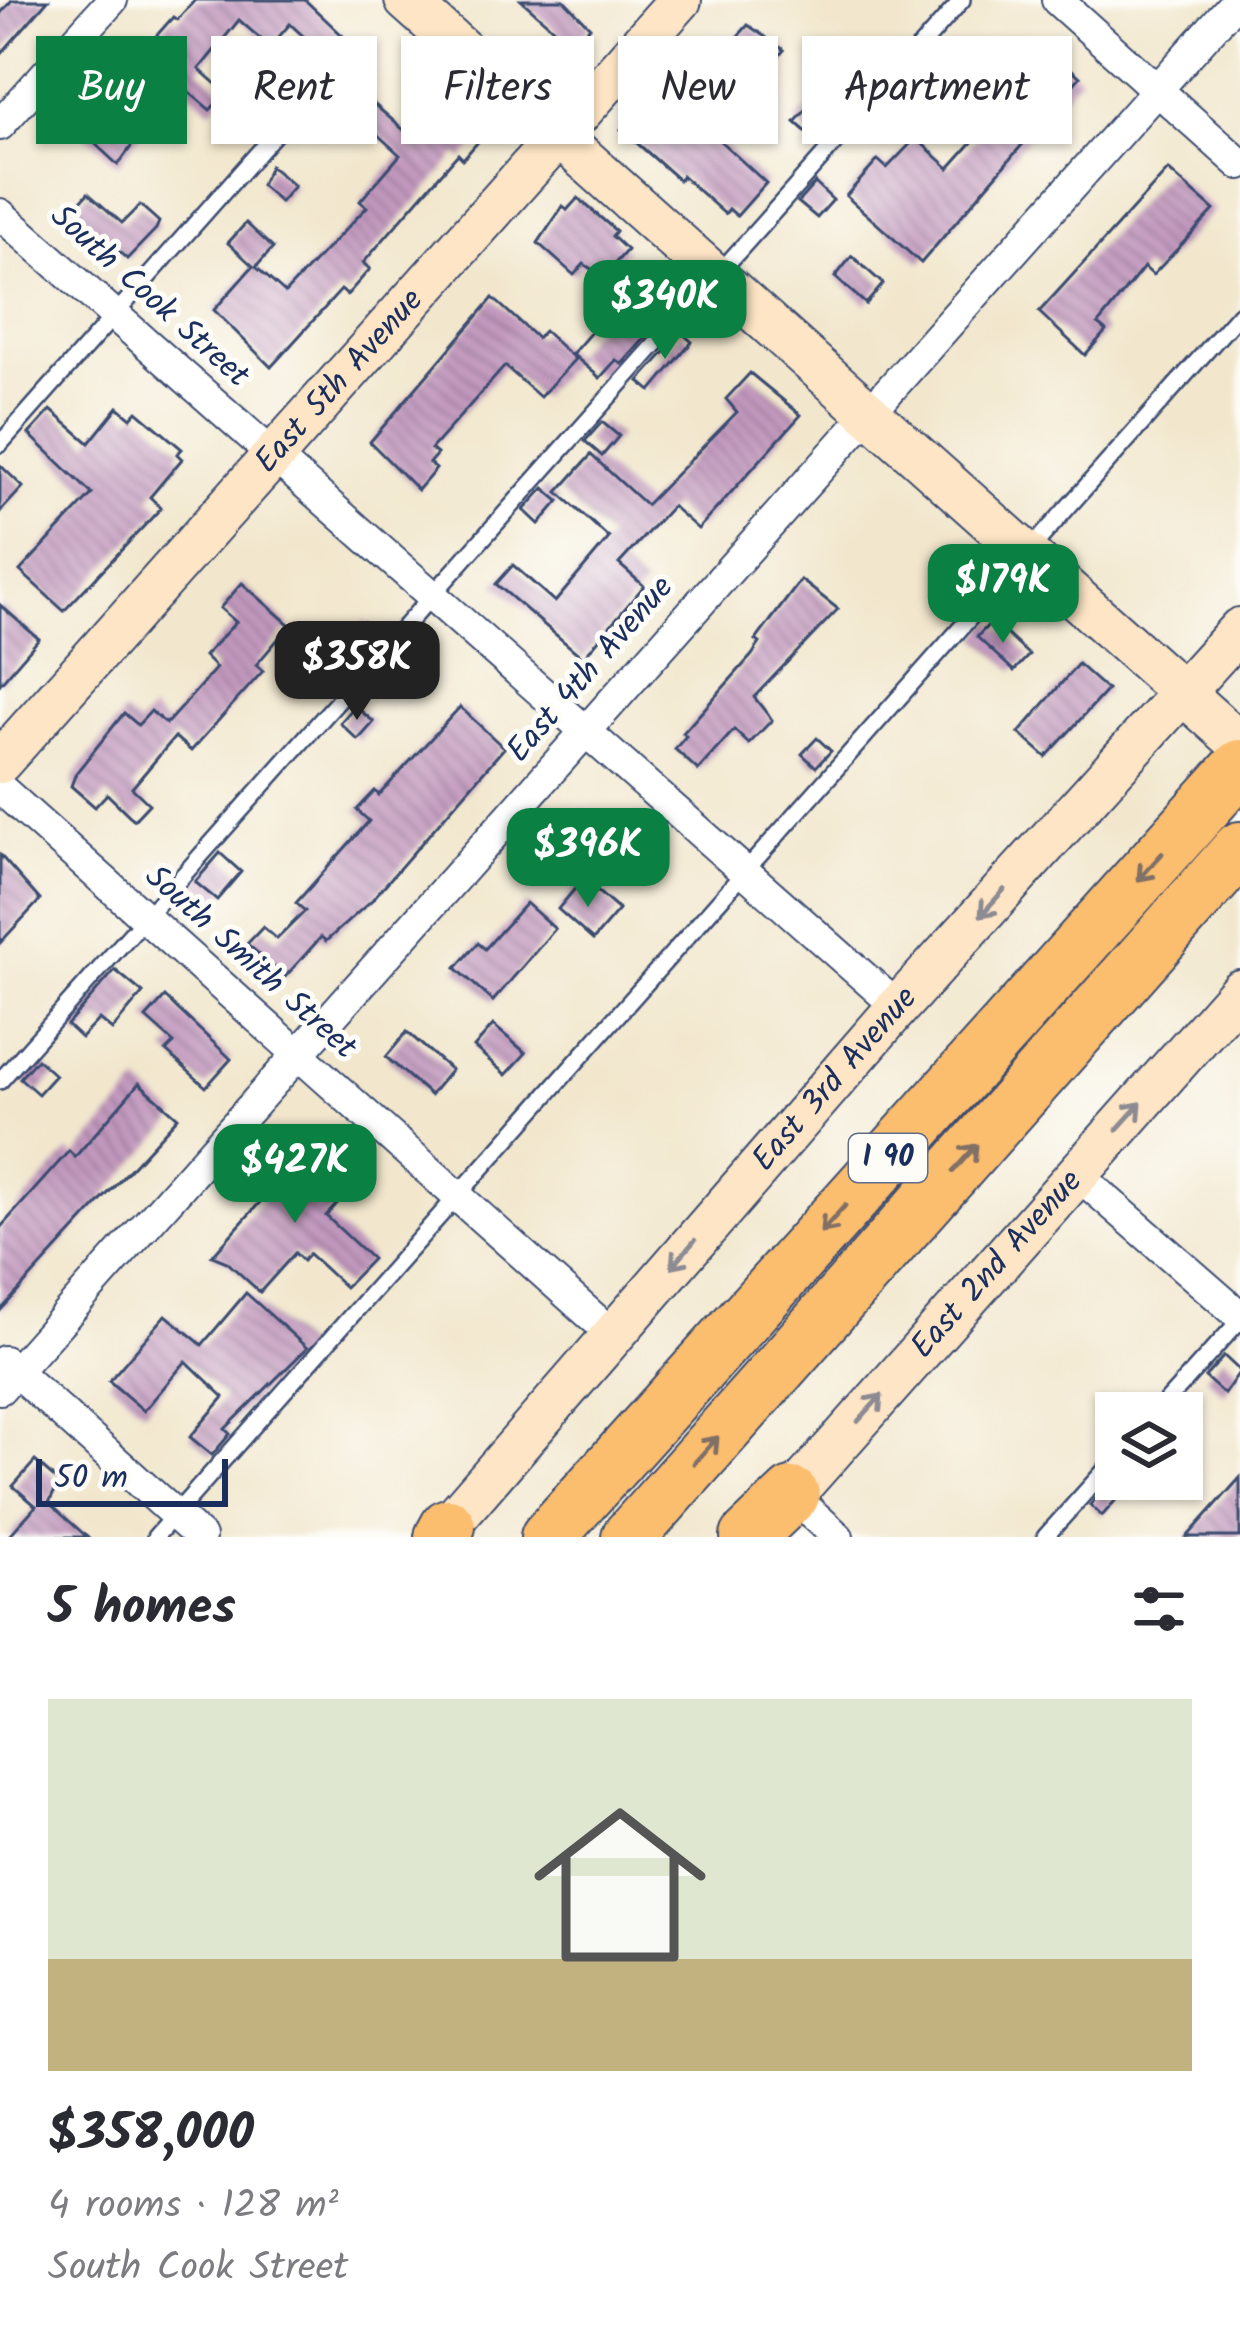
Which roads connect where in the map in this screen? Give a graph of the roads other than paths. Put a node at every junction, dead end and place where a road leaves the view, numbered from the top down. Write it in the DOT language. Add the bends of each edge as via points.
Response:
graph roads {
  1 [pos="112,0"];
  2 [pos="406,0"];
  3 [pos="680,0"];
  4 [pos="962,0"];
  5 [pos="1057,0"];
  6 [pos="1237,0"];
  7 [pos="446,36"];
  8 [pos="1157,89"];
  9 [pos="594,96"];
  10 [pos="0,125"];
  11 [pos="266,144"];
  12 [pos="551,144"];
  13 [pos="565,144"];
  14 [pos="1240,164"];
  15 [pos="0,214"];
  16 [pos="714,275"];
  17 [pos="1240,313"];
  18 [pos="114,314"];
  19 [pos="868,411"];
  20 [pos="0,444"];
  21 [pos="271,454"];
  22 [pos="1027,553"];
  23 [pos="431,596"];
  24 [pos="1240,629"];
  25 [pos="1183,694"];
  26 [pos="584,732"];
  27 [pos="0,762"];
  28 [pos="1236,764"];
  29 [pos="0,788"];
  30 [pos="1240,850"];
  31 [pos="744,872"];
  32 [pos="144,916"];
  33 [pos="1240,991"];
  34 [pos="898,1007"];
  35 [pos="300,1056"];
  36 [pos="0,1081"];
  37 [pos="1077,1174"];
  38 [pos="454,1193"];
  39 [pos="1240,1318"];
  40 [pos="613,1335"];
  41 [pos="5,1373"];
  42 [pos="1175,1392"];
  43 [pos="1095,1481"];
  44 [pos="792,1495"];
  45 [pos="165,1526"];
  46 [pos="443,1533"];
  47 [pos="200,1537"];
  48 [pos="548,1537"];
  49 [pos="628,1537"];
  50 [pos="751,1537"];
  51 [pos="838,1537"];
  52 [pos="1045,1537"];
  1 -- 10 [label="street"];
  2 -- 7 [label="street"];
  3 -- 9 [label="street, East 5th Avenue"];
  4 -- 16 [label="lane"];
  5 -- 8 [label="street"];
  6 -- 8 [label="street, East 4th Avenue"];
  8 -- 14 [label="street"];
  8 -- 19 [label="street, East 4th Avenue"];
  11 -- 18 [label="lane"];
  12 -- 21 [label="street, East 5th Avenue"];
  13 -- 16 [label="street"];
  15 -- 18 [label="street, South Cook Street"];
  16 -- 19 [label="street"];
  16 -- 23 [label="lane"];
  17 -- 22 [label="lane"];
  18 -- 20 [label="lane"];
  18 -- 21 [label="street, South Cook Street"];
  19 -- 22 [label="street"];
  19 -- 26 [label="street, East 4th Avenue"];
  21 -- 23 [label="street, South Cook Street"];
  21 -- 27 [label="street, East 5th Avenue"];
  22 -- 25 [label="street"];
  22 -- 31 [label="lane"];
  23 -- 26 [label="street, South Cook Street"];
  23 -- 32 [label="lane"];
  24 -- 25 [label="street, East 3rd Avenue"];
  25 -- 28 [label="street"];
  25 -- 34 [label="street, East 3rd Avenue, one-way"];
  26 -- 31 [label="street, South Cook Street"];
  26 -- 35 [label="street, East 4th Avenue"];
  28 -- 48 [label="highway, I 90, one-way"];
  29 -- 32 [label="street, South Smith Street"];
  49 -- 30 [label="highway, I 90, one-way"];
  31 -- 34 [label="street, South Cook Street"];
  31 -- 38 [label="lane"];
  32 -- 35 [label="street, South Smith Street"];
  32 -- 36 [label="lane"];
  37 -- 33 [label="street, East 2nd Avenue, one-way"];
  34 -- 40 [label="street, East 3rd Avenue, one-way"];
  35 -- 38 [label="street, South Smith Street"];
  35 -- 41 [label="street, East 4th Avenue"];
  37 -- 39 [label="street"];
  44 -- 37 [label="street, East 2nd Avenue, one-way"];
  38 -- 40 [label="street, South Smith Street"];
  38 -- 45 [label="lane"];
  39 -- 42 [label="lane"];
  40 -- 46 [label="street, East 3rd Avenue"];
  41 -- 45 [label="street"];
  43 -- 52 [label="lane"];
  44 -- 50 [label="highway"];
  44 -- 51 [label="street"];
  45 -- 47 [label="street"];
}
